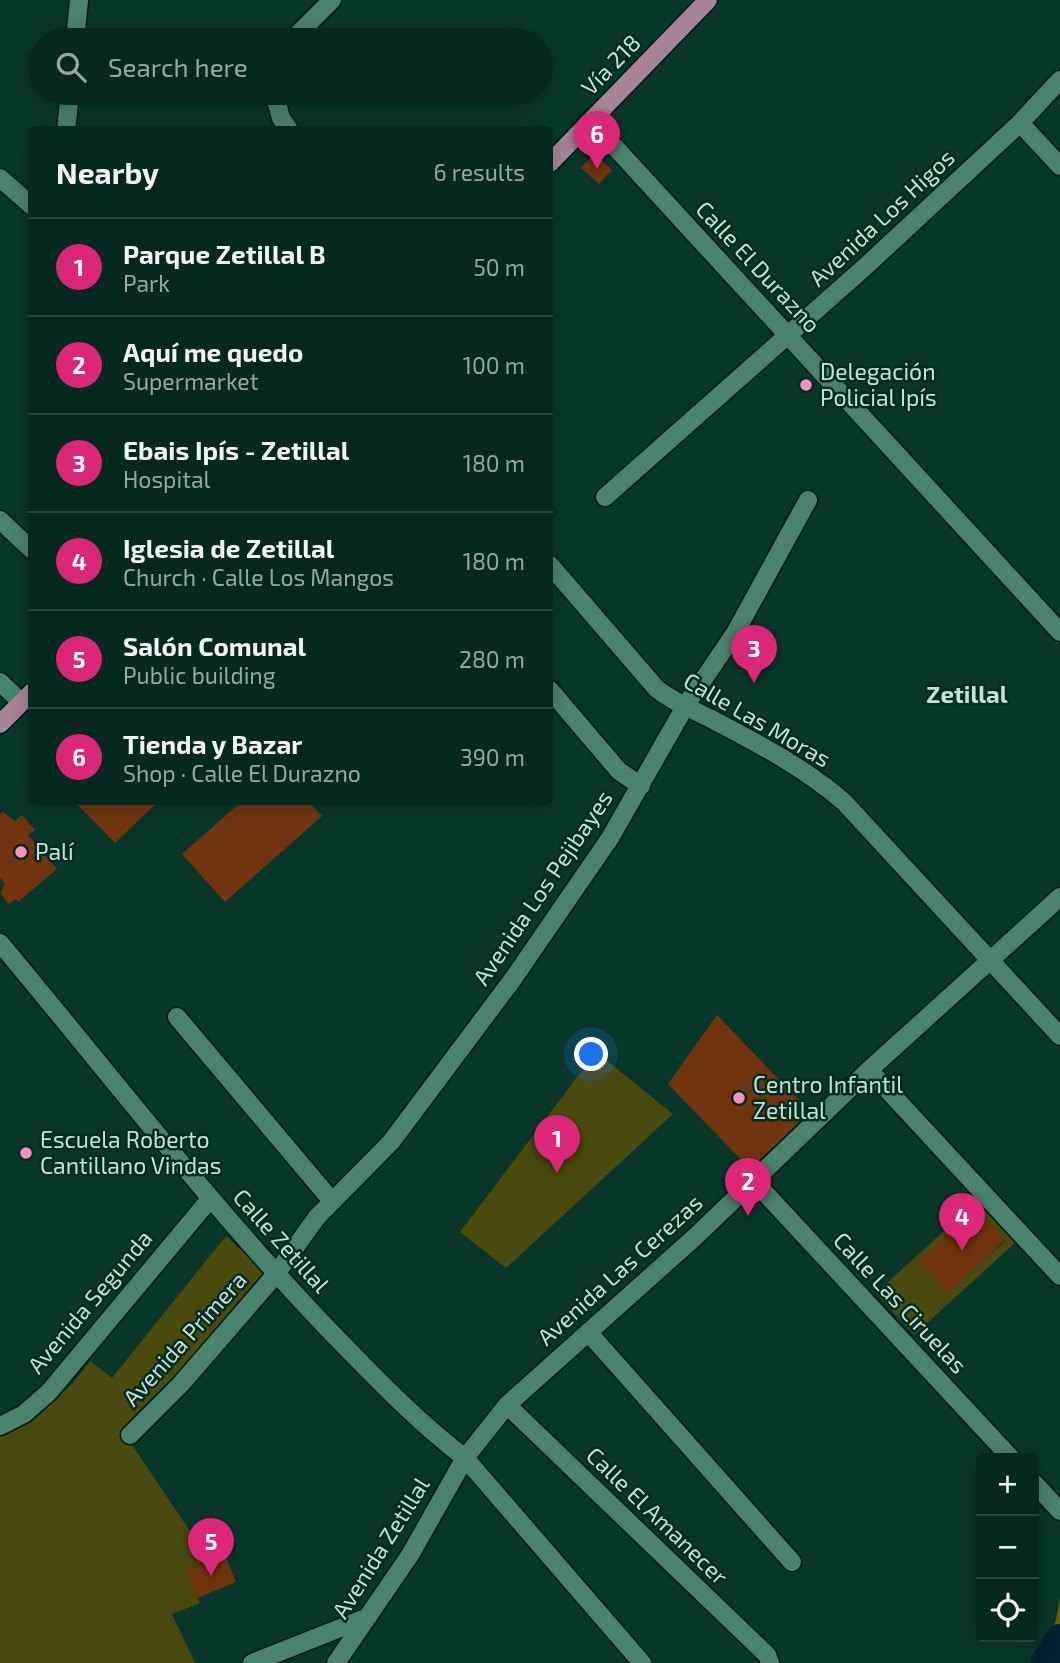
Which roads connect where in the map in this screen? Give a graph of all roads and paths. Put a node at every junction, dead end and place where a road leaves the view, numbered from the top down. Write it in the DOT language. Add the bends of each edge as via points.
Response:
graph roads {
  1 [pos="79,0"];
  2 [pos="331,0"];
  3 [pos="708,0"];
  4 [pos="76,28"];
  5 [pos="304,28"];
  6 [pos="1060,80"];
  7 [pos="68,105"];
  8 [pos="279,105"];
  9 [pos="591,121"];
  10 [pos="1020,123"];
  11 [pos="66,126"];
  12 [pos="287,126"];
  13 [pos="553,160"];
  14 [pos="1060,166"];
  15 [pos="0,178"];
  16 [pos="28,202"];
  17 [pos="789,336"];
  18 [pos="606,498"];
  19 [pos="808,500"];
  20 [pos="0,520"];
  21 [pos="28,546"];
  22 [pos="553,568"];
  23 [pos="1060,632"];
  24 [pos="0,681"];
  25 [pos="553,694"];
  26 [pos="26,697"];
  27 [pos="686,705"];
  28 [pos="0,724"];
  29 [pos="641,786"];
  30 [pos="1060,897"];
  31 [pos="0,943"];
  32 [pos="988,962"];
  33 [pos="177,1017"];
  34 [pos="1060,1036"];
  35 [pos="869,1070"];
  36 [pos="754,1180"];
  37 [pos="210,1199"];
  38 [pos="332,1201"];
  39 [pos="276,1274"];
  40 [pos="1060,1276"];
  41 [pos="588,1332"];
  42 [pos="507,1405"];
  43 [pos="0,1426"];
  44 [pos="130,1435"];
  45 [pos="1006,1453"];
  46 [pos="465,1458"];
  47 [pos="1039,1488"];
  48 [pos="1060,1511"];
  49 [pos="792,1562"];
  50 [pos="368,1617"];
  51 [pos="252,1663"];
  52 [pos="336,1663"];
  53 [pos="642,1663"];
  54 [pos="770,1663"];
  1 -- 4 [label="street"];
  2 -- 5 [label="street"];
  3 -- 9 [label="main road, Vía 218"];
  6 -- 10 [label="street, Avenida Los Higos"];
  7 -- 11 [label="street"];
  8 -- 12 [label="street"];
  9 -- 13 [label="main road, Vía 218"];
  9 -- 17 [label="street, Calle El Durazno"];
  10 -- 14 [label="street"];
  10 -- 17 [label="street, Avenida Los Higos"];
  15 -- 16 [label="street"];
  17 -- 18 [label="street, Avenida Los Higos"];
  17 -- 23 [label="street, Calle El Durazno"];
  19 -- 27 [label="street, Avenida Los Pejibayes" via="735,634"];
  20 -- 21 [label="street"];
  22 -- 27 [label="street, Calle Las Moras" via="656,688"];
  24 -- 26 [label="street"];
  25 -- 29 [label="street" via="619,771"];
  26 -- 28 [label="main road"];
  27 -- 29 [label="street, Avenida Los Pejibayes"];
  27 -- 32 [label="street, Calle Las Moras" via="804,771 832,792"];
  29 -- 38 [label="street, Avenida Los Pejibayes" via="505,990 391,1142"];
  30 -- 32 [label="street, Avenida Las Cerezas"];
  31 -- 37 [label="street, Calle Zetillal"];
  32 -- 34 [label="street, Calle Las Moras"];
  32 -- 35 [label="street, Avenida Las Cerezas"];
  33 -- 38 [label="street"];
  35 -- 36 [label="street, Avenida Las Cerezas"];
  35 -- 40 [label="street"];
  36 -- 41 [label="street, Avenida Las Cerezas"];
  36 -- 45 [label="street, Calle Las Ciruelas"];
  37 -- 39 [label="street, Calle Zetillal"];
  37 -- 43 [label="street, Avenida Segunda" via="48,1392 24,1414"];
  38 -- 39 [label="street, Avenida Los Pejibayes"];
  39 -- 44 [label="street, Avenida Primera" via="181,1384"];
  39 -- 46 [label="street, Calle Zetillal" via="422,1422"];
  41 -- 42 [label="street, Avenida Las Cerezas"];
  41 -- 49 [label="street"];
  42 -- 46 [label="street, Avenida Las Cerezas"];
  42 -- 54 [label="street, Calle El Amanecer"];
  46 -- 50 [label="street, Avenida Zetillal" via="410,1555"];
  46 -- 53 [label="street"];
  47 -- 48 [label="street"];
  50 -- 51 [label="street"];
  50 -- 52 [label="street, Avenida Zetillal"];
}
